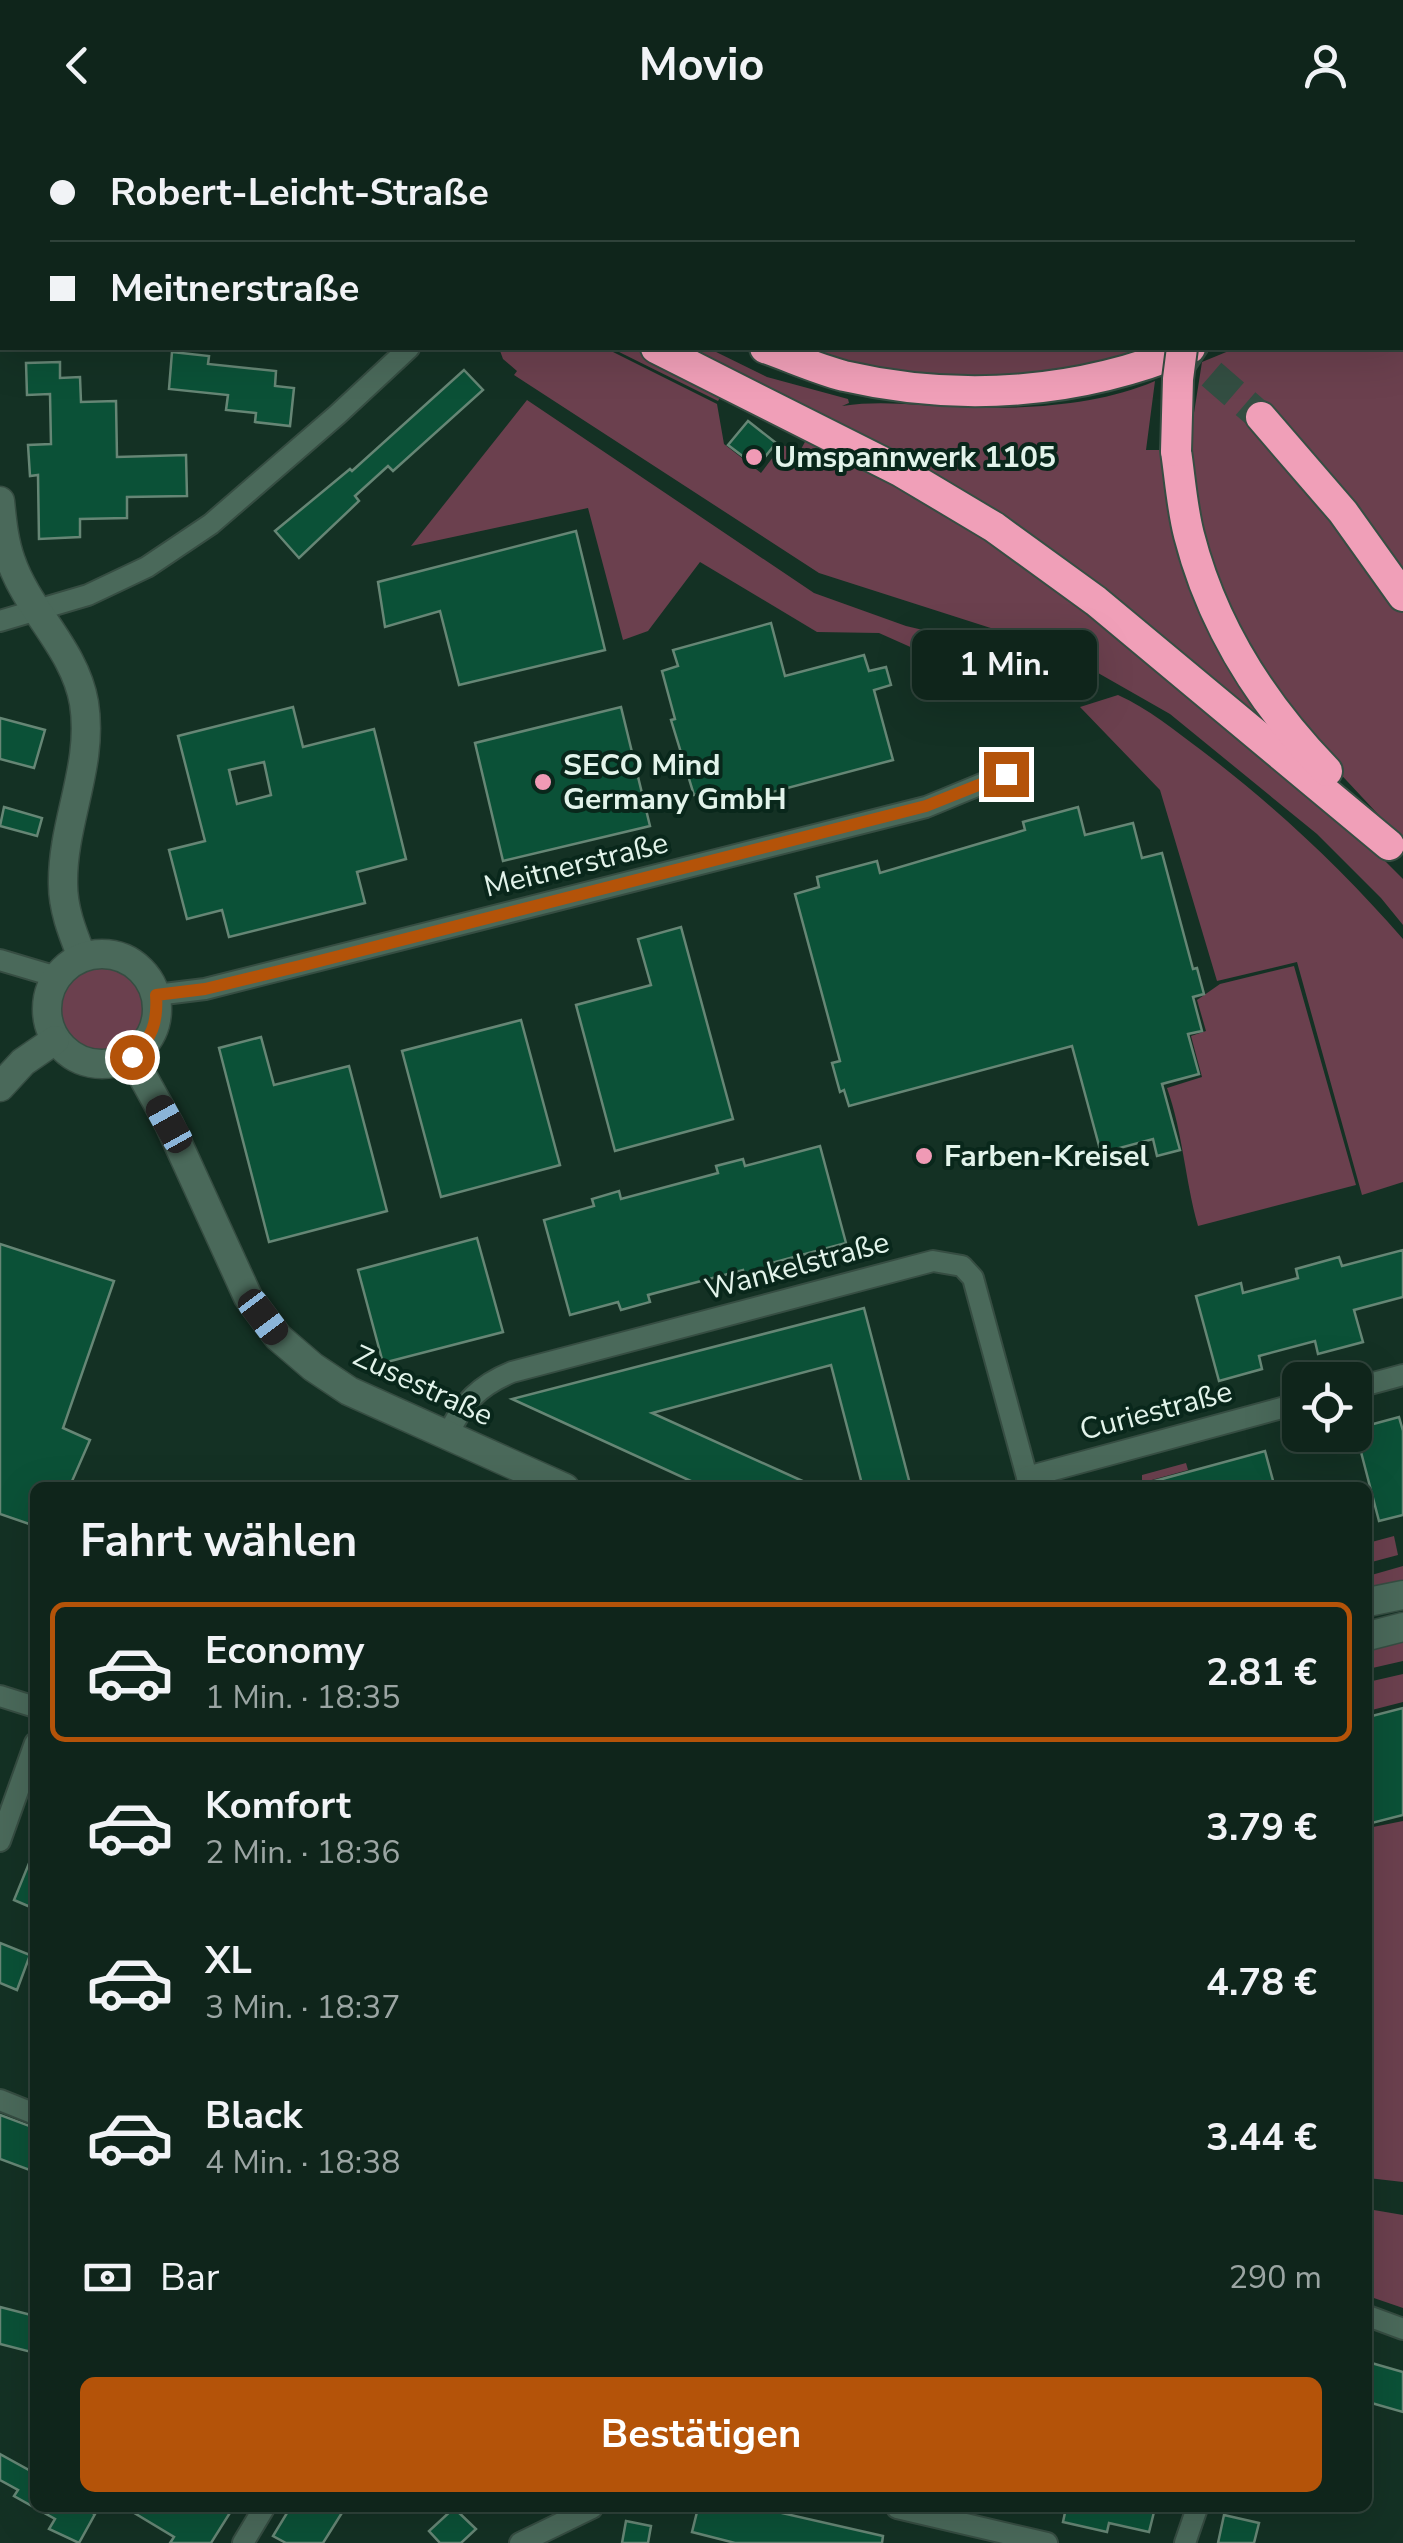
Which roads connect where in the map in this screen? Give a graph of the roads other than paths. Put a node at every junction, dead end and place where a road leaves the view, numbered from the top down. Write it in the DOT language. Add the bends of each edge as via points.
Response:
graph roads {
  1 [pos="406,350"];
  2 [pos="660,350"];
  3 [pos="770,350"];
  4 [pos="1182,350"];
  5 [pos="1185,350"];
  6 [pos="1261,417"];
  7 [pos="0,501"];
  8 [pos="1403,596"];
  9 [pos="38,610"];
  10 [pos="0,621"];
  11 [pos="1006,774"];
  12 [pos="1396,852"];
  13 [pos="82,957"];
  14 [pos="0,960"];
  15 [pos="56,977"];
  16 [pos="156,995"];
  17 [pos="55,1040"];
  18 [pos="132,1057"];
  19 [pos="0,1088"];
  20 [pos="1403,1376"];
  21 [pos="1372,1384"];
  22 [pos="1282,1409"];
  23 [pos="448,1435"];
  24 [pos="553,1482"];
  25 [pos="1028,1482"];
  26 [pos="1403,1595"];
  27 [pos="1372,1601"];
  28 [pos="1403,1627"];
  29 [pos="1372,1635"];
  30 [pos="0,1696"];
  31 [pos="30,1705"];
  32 [pos="30,1756"];
  33 [pos="0,1841"];
  34 [pos="0,2100"];
  35 [pos="30,2112"];
  36 [pos="1372,2317"];
  37 [pos="1403,2329"];
  38 [pos="261,2512"];
  39 [pos="584,2512"];
  40 [pos="913,2512"];
  41 [pos="1196,2512"];
  42 [pos="242,2543"];
  43 [pos="520,2543"];
  44 [pos="1047,2543"];
  45 [pos="1185,2543"];
  1 -- 9 [label="street" via="211,524 146,567"];
  2 -- 12 [label="highway" via="994,527 1096,601"];
  3 -- 5 [label="highway" via="841,375 959,392 1079,382"];
  4 -- 12 [label="highway, bridge" via="1176,451 1188,533 1205,586 1246,670"];
  6 -- 8 [label="highway" via="1343,512"];
  7 -- 9 [label="street" via="11,563"];
  9 -- 10 [label="street"];
  9 -- 13 [label="street" via="83,698 85,764 63,884"];
  11 -- 16 [label="street, Meitnerstraße" via="926,806 292,968"];
  13 -- 15 [label="street"];
  13 -- 16 [label="street" via="128,960"];
  14 -- 15 [label="street"];
  15 -- 17 [label="street" via="46,1008"];
  16 -- 18 [label="street" via="154,1030"];
  17 -- 18 [label="street" via="90,1064"];
  17 -- 19 [label="street"];
  18 -- 23 [label="street, Zusestraße" via="248,1297 278,1337 350,1391"];
  20 -- 21 [label="street"];
  22 -- 25 [label="street, Curiestraße"];
  23 -- 24 [label="street, Zusestraße"];
  23 -- 25 [label="street, Wankelstraße" via="464,1404 512,1372 932,1261 962,1266 973,1278"];
  26 -- 27 [label="street"];
  28 -- 29 [label="street"];
  30 -- 31 [label="street"];
  32 -- 33 [label="street"];
  34 -- 35 [label="street"];
  36 -- 37 [label="street"];
  38 -- 42 [label="street"];
  39 -- 43 [label="street"];
  40 -- 44 [label="street"];
  41 -- 45 [label="street"];
}
